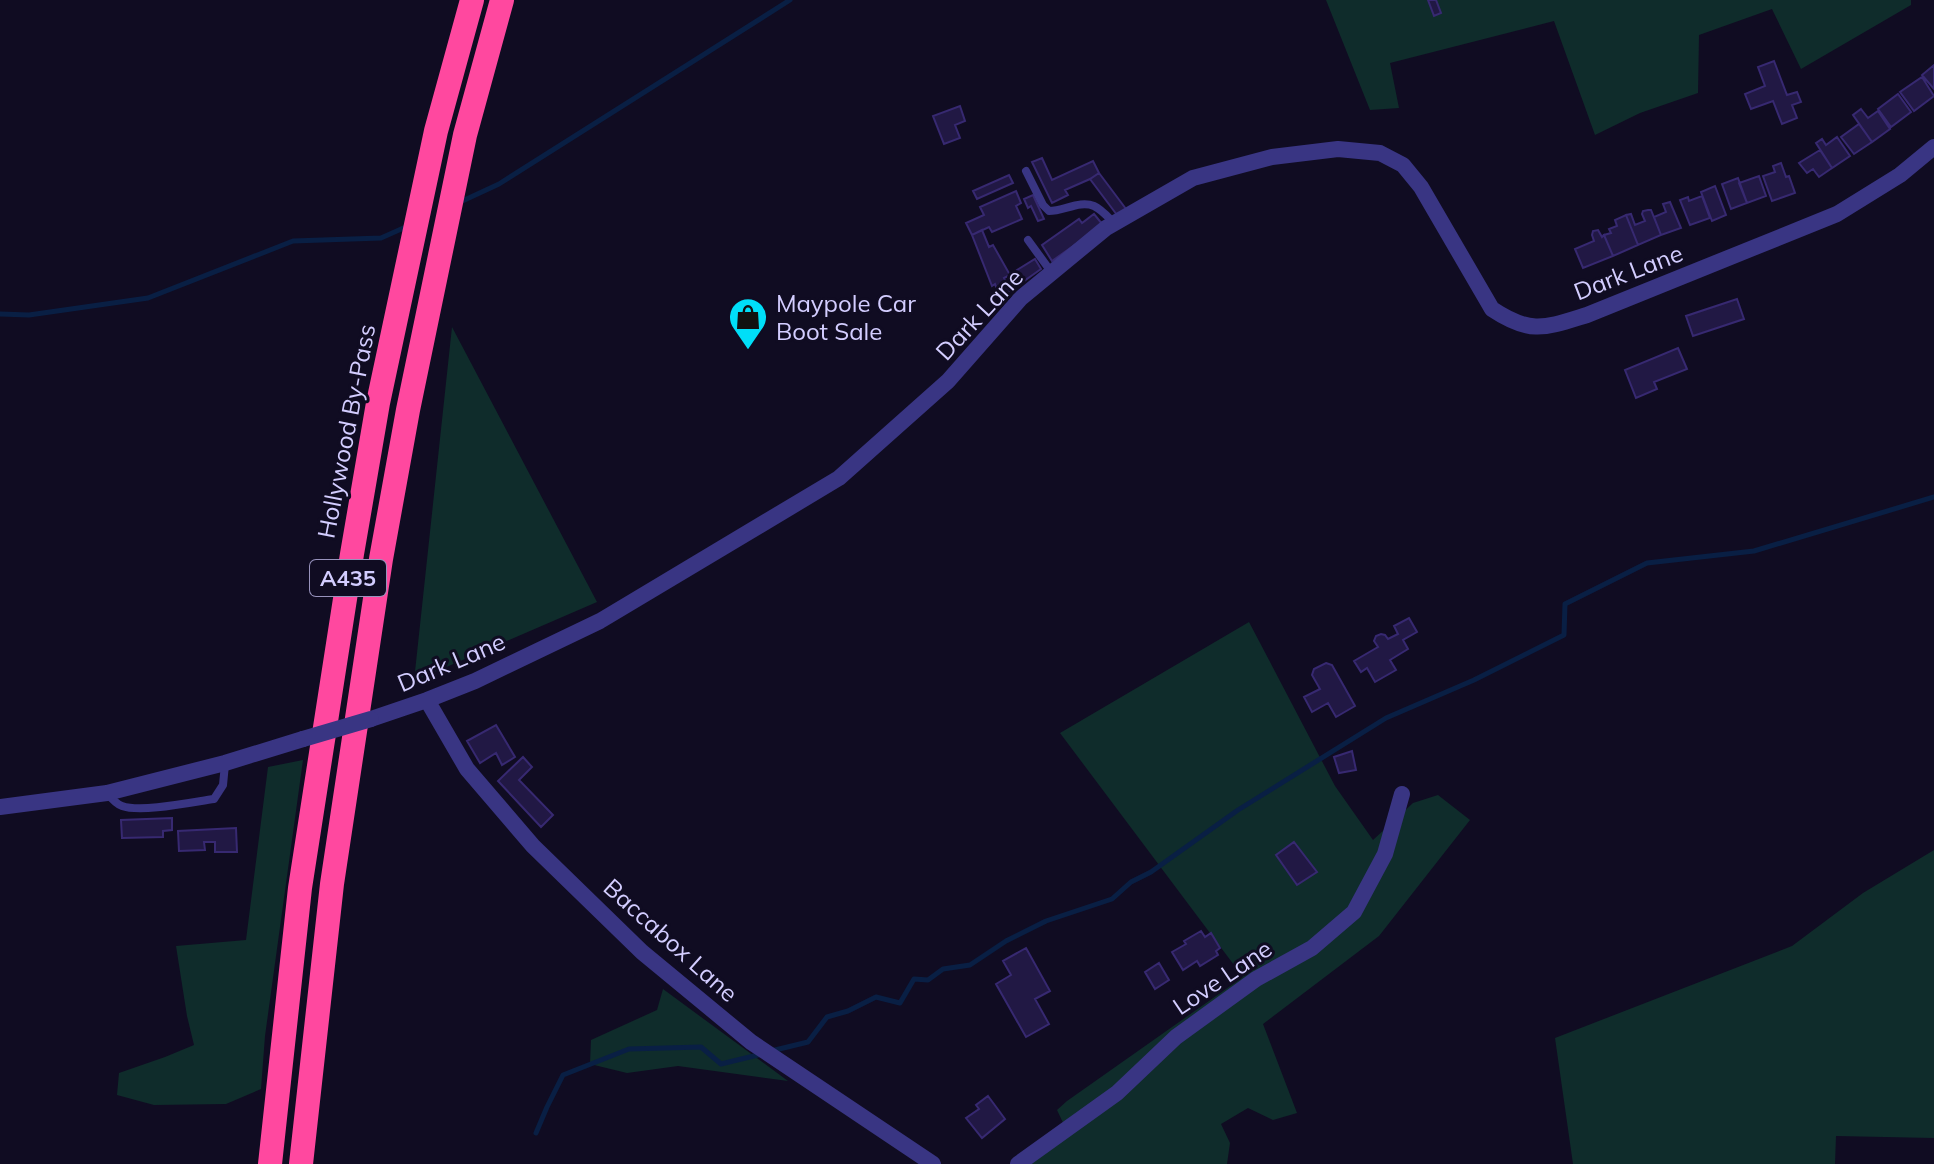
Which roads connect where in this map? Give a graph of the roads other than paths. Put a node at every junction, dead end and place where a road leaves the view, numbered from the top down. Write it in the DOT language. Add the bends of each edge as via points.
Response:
graph roads {
  1 [pos="472,0"];
  2 [pos="502,0"];
  3 [pos="1934,147"];
  4 [pos="1026,171"];
  5 [pos="1115,223"];
  6 [pos="1028,240"];
  7 [pos="1052,273"];
  8 [pos="427,700"];
  9 [pos="225,763"];
  10 [pos="107,793"];
  11 [pos="1402,794"];
  12 [pos="0,807"];
  13 [pos="270,1164"];
  14 [pos="301,1164"];
  15 [pos="933,1164"];
  16 [pos="1018,1164"];
  1 -- 13 [label="highway, Hollywood By-Pass / A435" via="436,131 378,403 300,888"];
  2 -- 14 [label="highway, A435" via="465,135 381,559 332,884"];
  3 -- 5 [label="street, Dark Lane" via="1837,214 1587,315 1532,328 1492,309 1421,187 1403,165 1380,153 1338,149 1258,160 1193,178"];
  4 -- 5 [label="lane" via="1049,211 1090,204"];
  5 -- 7 [label="street, Dark Lane"];
  6 -- 7 [label="lane"];
  7 -- 8 [label="street, Dark Lane" via="1021,298 948,381 839,478 600,621"];
  8 -- 9 [label="street, Dark Lane, bridge"];
  8 -- 15 [label="street, Baccabox Lane" via="467,769 533,846 642,952 751,1042"];
  9 -- 10 [label="street, Dark Lane"];
  9 -- 10 [label="lane" via="223,785 214,799 144,808 122,806"];
  10 -- 12 [label="street, Dark Lane"];
  11 -- 16 [label="street, Love Lane" via="1385,854 1354,912 1312,948 1256,979 1176,1037 1117,1093"];
}
